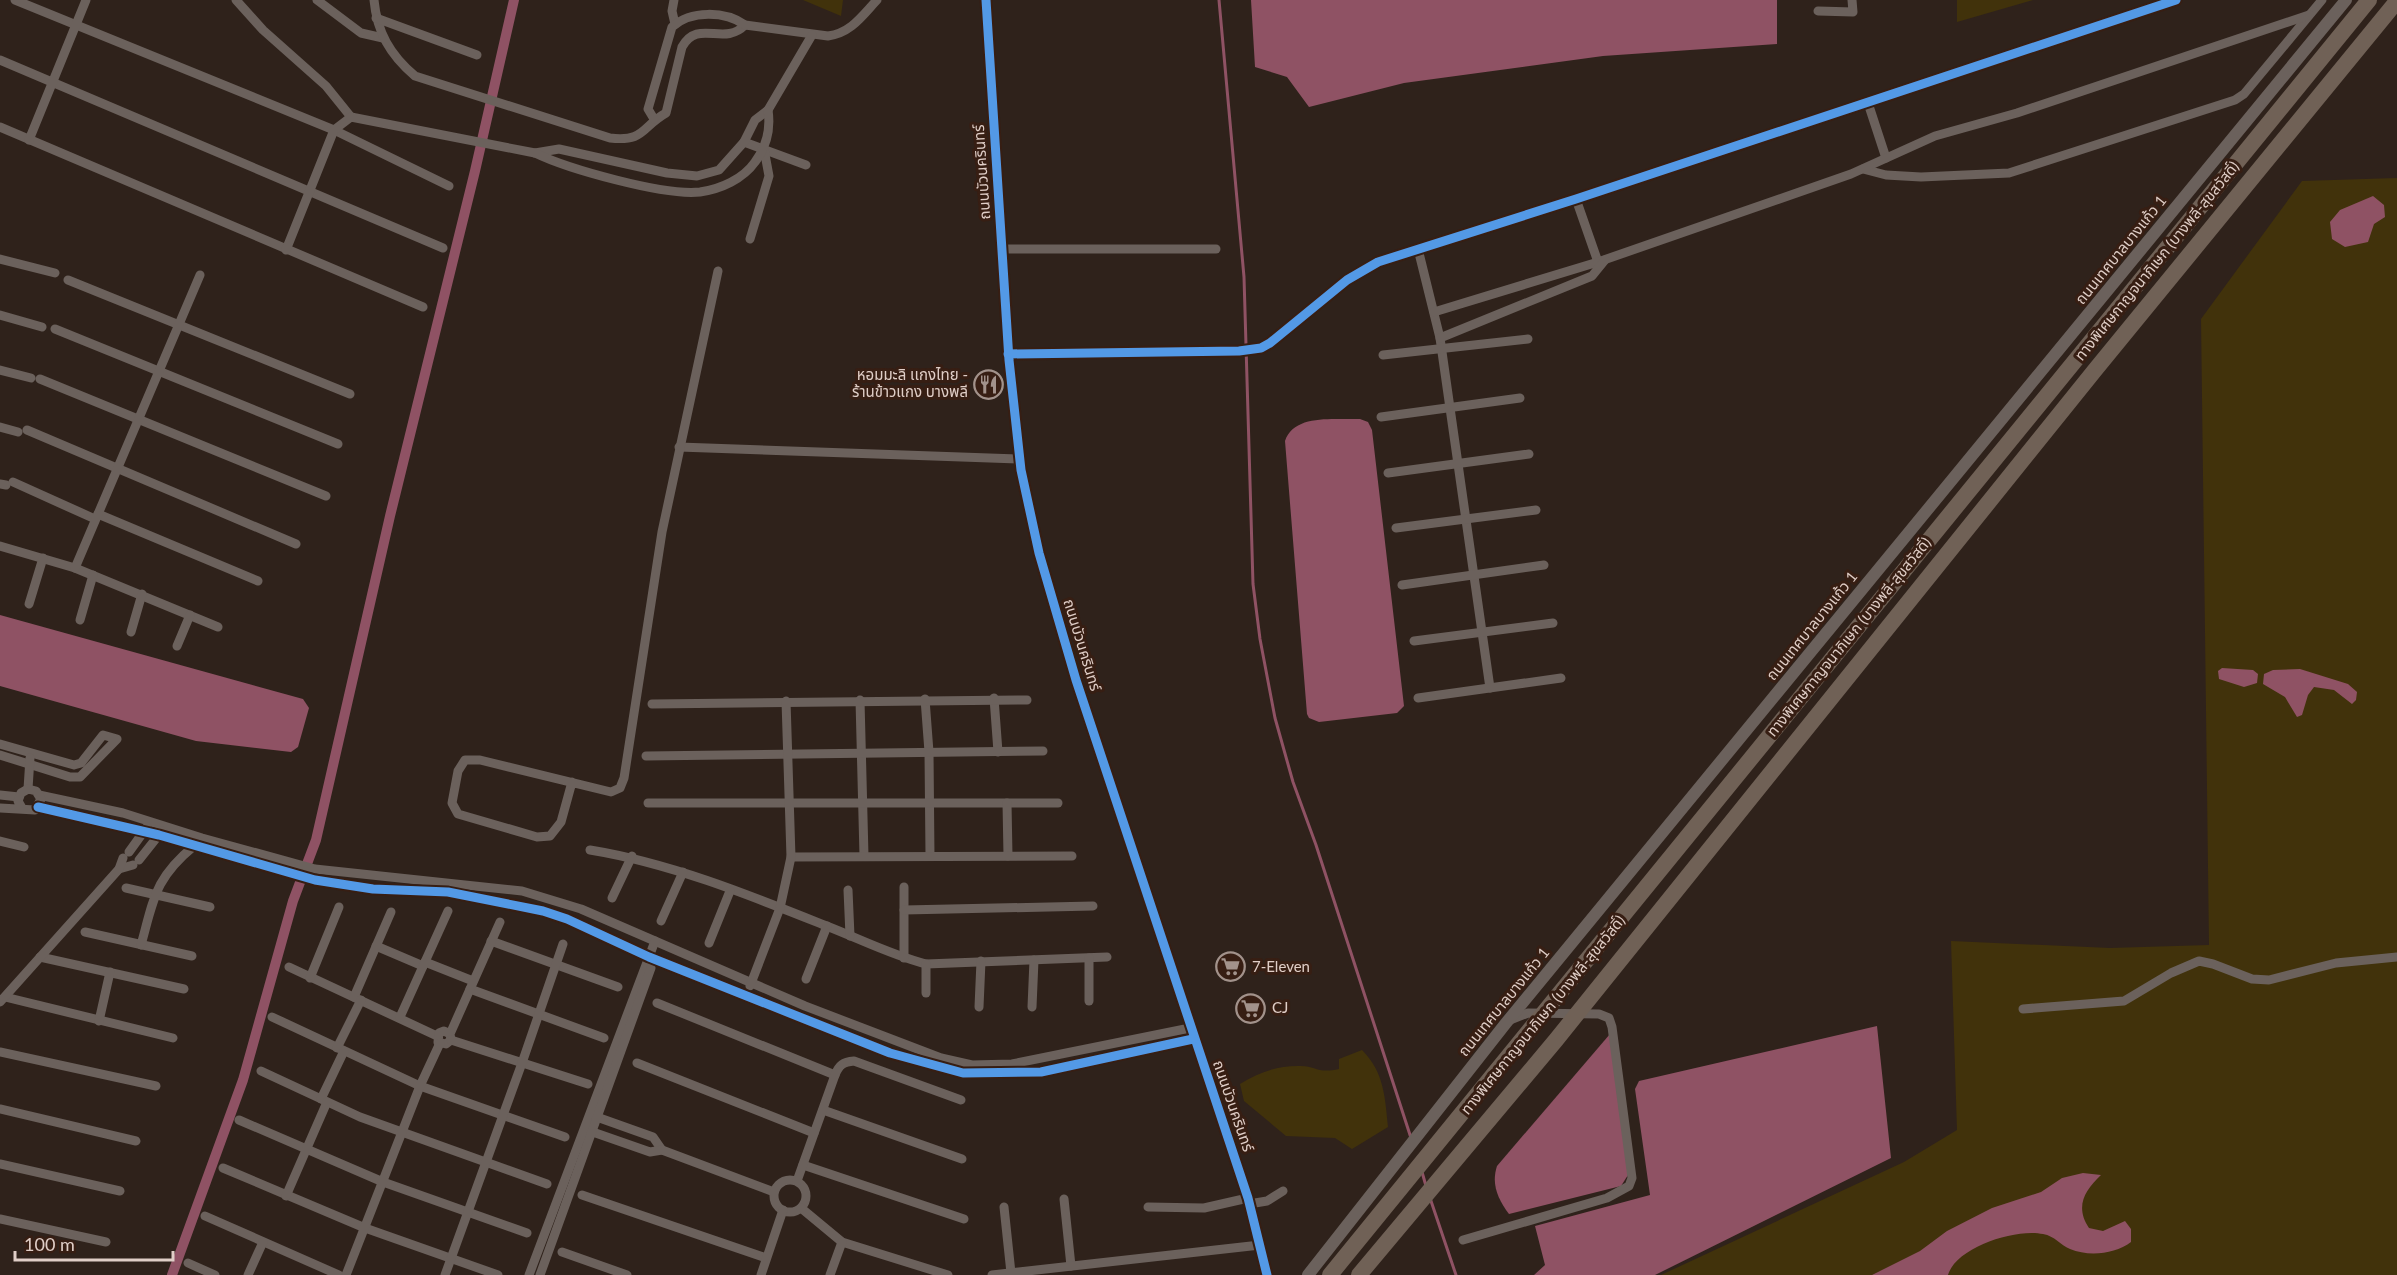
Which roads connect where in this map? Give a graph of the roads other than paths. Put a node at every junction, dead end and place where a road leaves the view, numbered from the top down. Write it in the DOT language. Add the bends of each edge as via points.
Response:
graph roads {
  1 [pos="15,0"];
  2 [pos="86,0"];
  3 [pos="236,0"];
  4 [pos="317,0"];
  5 [pos="374,0"];
  6 [pos="674,0"];
  7 [pos="877,0"];
  8 [pos="986,0"];
  9 [pos="1852,0"];
  10 [pos="2176,0"];
  11 [pos="2322,0"];
  12 [pos="2346,0"];
  13 [pos="2369,0"];
  14 [pos="2397,1"];
  15 [pos="1818,11"];
  16 [pos="707,15"];
  17 [pos="2309,15"];
  18 [pos="376,18"];
  19 [pos="675,24"];
  20 [pos="745,25"];
  21 [pos="77,27"];
  22 [pos="707,34"];
  23 [pos="812,35"];
  24 [pos="383,38"];
  25 [pos="477,55"];
  26 [pos="0,60"];
  27 [pos="54,83"];
  28 [pos="1868,103"];
  29 [pos="768,110"];
  30 [pos="351,117"];
  31 [pos="654,119"];
  32 [pos="0,128"];
  33 [pos="334,130"];
  34 [pos="29,140"];
  35 [pos="744,142"];
  36 [pos="764,149"];
  37 [pos="535,153"];
  38 [pos="1886,158"];
  39 [pos="806,165"];
  40 [pos="1863,170"];
  41 [pos="667,173"];
  42 [pos="449,186"];
  43 [pos="664,190"];
  44 [pos="310,193"];
  45 [pos="1576,200"];
  46 [pos="750,239"];
  47 [pos="443,248"];
  48 [pos="1002,249"];
  49 [pos="1216,249"];
  50 [pos="1418,249"];
  51 [pos="286,250"];
  52 [pos="0,259"];
  53 [pos="1602,260"];
  54 [pos="718,271"];
  55 [pos="55,273"];
  56 [pos="200,275"];
  57 [pos="68,280"];
  58 [pos="423,307"];
  59 [pos="1434,312"];
  60 [pos="0,315"];
  61 [pos="179,324"];
  62 [pos="42,327"];
  63 [pos="55,329"];
  64 [pos="1440,338"];
  65 [pos="1528,339"];
  66 [pos="1442,349"];
  67 [pos="1008,354"];
  68 [pos="1383,356"];
  69 [pos="0,370"];
  70 [pos="159,371"];
  71 [pos="350,394"];
  72 [pos="1520,398"];
  73 [pos="1450,407"];
  74 [pos="1381,417"];
  75 [pos="138,419"];
  76 [pos="0,427"];
  77 [pos="338,444"];
  78 [pos="679,447"];
  79 [pos="1529,454"];
  80 [pos="1020,459"];
  81 [pos="1458,465"];
  82 [pos="117,468"];
  83 [pos="1388,473"];
  84 [pos="6,484"];
  85 [pos="326,496"];
  86 [pos="1536,510"];
  87 [pos="96,517"];
  88 [pos="1466,520"];
  89 [pos="1396,528"];
  90 [pos="296,544"];
  91 [pos="0,546"];
  92 [pos="43,558"];
  93 [pos="1544,565"];
  94 [pos="75,568"];
  95 [pos="93,575"];
  96 [pos="1474,575"];
  97 [pos="258,581"];
  98 [pos="1402,585"];
  99 [pos="142,594"];
  100 [pos="29,604"];
  101 [pos="190,615"];
  102 [pos="80,620"];
  103 [pos="1553,623"];
  104 [pos="218,627"];
  105 [pos="1482,631"];
  106 [pos="131,632"];
  107 [pos="1414,641"];
  108 [pos="177,646"];
  109 [pos="1561,678"];
  110 [pos="1490,688"];
  111 [pos="994,698"];
  112 [pos="1418,698"];
  113 [pos="925,699"];
  114 [pos="860,700"];
  115 [pos="1027,700"];
  116 [pos="786,701"];
  117 [pos="652,704"];
  118 [pos="0,744"];
  119 [pos="1043,751"];
  120 [pos="30,752"];
  121 [pos="929,752"];
  122 [pos="998,752"];
  123 [pos="787,753"];
  124 [pos="862,753"];
  125 [pos="0,756"];
  126 [pos="646,756"];
  127 [pos="29,764"];
  128 [pos="572,782"];
  129 [pos="28,789"];
  130 [pos="0,795"];
  131 [pos="39,795"];
  132 [pos="19,797"];
  133 [pos="648,802"];
  134 [pos="1007,802"];
  135 [pos="1058,803"];
  136 [pos="863,804"];
  137 [pos="931,804"];
  138 [pos="789,805"];
  139 [pos="38,807"];
  140 [pos="0,808"];
  141 [pos="22,808"];
  142 [pos="150,822"];
  143 [pos="144,831"];
  144 [pos="162,831"];
  145 [pos="0,841"];
  146 [pos="194,846"];
  147 [pos="24,847"];
  148 [pos="590,850"];
  149 [pos="632,856"];
  150 [pos="864,856"];
  151 [pos="930,856"];
  152 [pos="1008,856"];
  153 [pos="1072,856"];
  154 [pos="790,857"];
  155 [pos="281,866"];
  156 [pos="119,869"];
  157 [pos="683,872"];
  158 [pos="903,887"];
  159 [pos="126,888"];
  160 [pos="848,890"];
  161 [pos="522,891"];
  162 [pos="730,891"];
  163 [pos="155,894"];
  164 [pos="612,898"];
  165 [pos="519,905"];
  166 [pos="1093,906"];
  167 [pos="210,907"];
  168 [pos="339,907"];
  169 [pos="780,908"];
  170 [pos="904,910"];
  171 [pos="448,911"];
  172 [pos="391,912"];
  173 [pos="661,921"];
  174 [pos="500,922"];
  175 [pos="826,926"];
  176 [pos="85,932"];
  177 [pos="850,936"];
  178 [pos="491,940"];
  179 [pos="658,942"];
  180 [pos="709,943"];
  181 [pos="563,944"];
  182 [pos="141,945"];
  183 [pos="376,946"];
  184 [pos="192,956"];
  185 [pos="40,957"];
  186 [pos="1107,957"];
  187 [pos="2397,957"];
  188 [pos="652,958"];
  189 [pos="904,958"];
  190 [pos="1089,958"];
  191 [pos="1034,960"];
  192 [pos="981,961"];
  193 [pos="424,964"];
  194 [pos="556,964"];
  195 [pos="926,964"];
  196 [pos="289,967"];
  197 [pos="110,972"];
  198 [pos="310,978"];
  199 [pos="806,980"];
  200 [pos="752,983"];
  201 [pos="471,985"];
  202 [pos="618,987"];
  203 [pos="184,988"];
  204 [pos="926,993"];
  205 [pos="747,996"];
  206 [pos="357,998"];
  207 [pos="2,1000"];
  208 [pos="1089,1001"];
  209 [pos="657,1003"];
  210 [pos="980,1007"];
  211 [pos="1032,1007"];
  212 [pos="2023,1009"];
  213 [pos="539,1014"];
  214 [pos="272,1017"];
  215 [pos="400,1017"];
  216 [pos="99,1021"];
  217 [pos="1506,1023"];
  218 [pos="1190,1028"];
  219 [pos="450,1037"];
  220 [pos="173,1038"];
  221 [pos="604,1038"];
  222 [pos="438,1039"];
  223 [pos="1193,1039"];
  224 [pos="340,1050"];
  225 [pos="0,1052"];
  226 [pos="522,1063"];
  227 [pos="638,1063"];
  228 [pos="261,1071"];
  229 [pos="835,1075"];
  230 [pos="588,1084"];
  231 [pos="156,1086"];
  232 [pos="420,1086"];
  233 [pos="960,1100"];
  234 [pos="324,1101"];
  235 [pos="0,1109"];
  236 [pos="823,1110"];
  237 [pos="503,1115"];
  238 [pos="593,1116"];
  239 [pos="239,1120"];
  240 [pos="588,1131"];
  241 [pos="403,1133"];
  242 [pos="814,1133"];
  243 [pos="565,1137"];
  244 [pos="136,1140"];
  245 [pos="305,1148"];
  246 [pos="662,1150"];
  247 [pos="962,1159"];
  248 [pos="484,1163"];
  249 [pos="0,1164"];
  250 [pos="803,1165"];
  251 [pos="223,1168"];
  252 [pos="797,1181"];
  253 [pos="383,1182"];
  254 [pos="547,1184"];
  255 [pos="120,1191"];
  256 [pos="1283,1191"];
  257 [pos="774,1192"];
  258 [pos="582,1195"];
  259 [pos="286,1196"];
  260 [pos="1064,1199"];
  261 [pos="1248,1201"];
  262 [pos="1004,1207"];
  263 [pos="1148,1207"];
  264 [pos="801,1208"];
  265 [pos="783,1210"];
  266 [pos="467,1212"];
  267 [pos="205,1216"];
  268 [pos="0,1219"];
  269 [pos="964,1219"];
  270 [pos="365,1228"];
  271 [pos="527,1233"];
  272 [pos="1463,1240"];
  273 [pos="106,1242"];
  274 [pos="263,1242"];
  275 [pos="842,1242"];
  276 [pos="1260,1245"];
  277 [pos="562,1252"];
  278 [pos="451,1258"];
  279 [pos="766,1258"];
  280 [pos="188,1263"];
  281 [pos="1071,1266"];
  282 [pos="1011,1273"];
  283 [pos="215,1275"];
  284 [pos="248,1275"];
  285 [pos="339,1275"];
  286 [pos="346,1275"];
  287 [pos="445,1275"];
  288 [pos="498,1275"];
  289 [pos="530,1275"];
  290 [pos="540,1275"];
  291 [pos="627,1275"];
  292 [pos="761,1275"];
  293 [pos="830,1275"];
  294 [pos="948,1275"];
  295 [pos="992,1275"];
  296 [pos="1267,1275"];
  297 [pos="1308,1275"];
  298 [pos="1330,1275"];
  299 [pos="1359,1275"];
  1 -- 21 [label="street"];
  2 -- 21 [label="street"];
  3 -- 30 [label="street" via="263,30 326,86"];
  4 -- 24 [label="street" via="361,33"];
  5 -- 18 [label="street"];
  6 -- 19 [label="street"];
  7 -- 23 [label="street" via="841,34"];
  8 -- 48 [label="street, ถนนบัวนครินทร์"];
  9 -- 15 [label="street" via="1852,12"];
  10 -- 28 [label="street"];
  11 -- 17 [label="street"];
  12 -- 217 [label="main road, ถนนเทศบาลบางแก้ว 1"];
  13 -- 298 [label="highway, ทางพิเศษกาญจนาภิเษก (บางพลี-สุขสวัสดิ์)"];
  14 -- 299 [label="highway, ทางพิเศษกาญจนาภิเษก (บางพลี-สุขสวัสดิ์)" via="1556,1040"];
  16 -- 19 [label="street" via="693,14"];
  16 -- 20 [label="street" via="735,18"];
  16 -- 22 [label="street"];
  17 -- 38 [label="street" via="2017,113 1935,136"];
  17 -- 40 [label="street" via="2244,94 2201,112 2009,173 1921,177"];
  18 -- 24 [label="street"];
  18 -- 25 [label="street"];
  19 -- 31 [label="street" via="648,110"];
  20 -- 22 [label="street" via="732,34"];
  20 -- 23 [label="street"];
  21 -- 27 [label="street"];
  21 -- 33 [label="street"];
  22 -- 31 [label="street" via="695,33 687,38 666,113"];
  23 -- 29 [label="street"];
  24 -- 31 [label="street" via="415,76 610,138 624,140 636,136 645,132"];
  26 -- 27 [label="street"];
  27 -- 34 [label="street"];
  27 -- 44 [label="street"];
  28 -- 38 [label="street"];
  28 -- 45 [label="street"];
  29 -- 35 [label="street" via="755,120"];
  29 -- 36 [label="street" via="770,125"];
  30 -- 33 [label="street"];
  30 -- 37 [label="street"];
  32 -- 34 [label="street"];
  33 -- 42 [label="street"];
  33 -- 44 [label="street"];
  34 -- 51 [label="street"];
  35 -- 36 [label="street"];
  35 -- 41 [label="street" via="719,170 697,176"];
  36 -- 39 [label="street"];
  36 -- 43 [label="street" via="749,170 727,185 700,192"];
  36 -- 46 [label="street" via="769,176"];
  37 -- 41 [label="street" via="559,149"];
  37 -- 43 [label="street" via="556,163"];
  38 -- 40 [label="street"];
  40 -- 53 [label="street"];
  41 -- 43 [label="street"];
  44 -- 47 [label="street"];
  44 -- 51 [label="street"];
  45 -- 50 [label="street"];
  45 -- 53 [label="street"];
  48 -- 49 [label="street"];
  48 -- 67 [label="street, ถนนบัวนครินทร์"];
  50 -- 59 [label="street"];
  50 -- 67 [label="street" via="1363,269 1261,348"];
  51 -- 58 [label="street"];
  52 -- 55 [label="street"];
  53 -- 59 [label="street"];
  53 -- 64 [label="street" via="1592,276"];
  54 -- 78 [label="street"];
  56 -- 61 [label="street"];
  57 -- 61 [label="street"];
  59 -- 64 [label="street"];
  60 -- 62 [label="street"];
  61 -- 70 [label="street"];
  61 -- 71 [label="street"];
  63 -- 70 [label="street"];
  64 -- 66 [label="street"];
  65 -- 66 [label="street"];
  66 -- 68 [label="street"];
  66 -- 73 [label="street"];
  67 -- 80 [label="street, ถนนบัวนครินทร์"];
  69 -- 75 [label="street" via="36,378"];
  70 -- 75 [label="street"];
  70 -- 77 [label="street"];
  72 -- 73 [label="street"];
  73 -- 74 [label="street"];
  73 -- 81 [label="street"];
  75 -- 82 [label="street"];
  75 -- 85 [label="street"];
  76 -- 82 [label="street" via="23,431"];
  78 -- 80 [label="street"];
  78 -- 128 [label="street" via="624,778 620,788 611,792"];
  79 -- 81 [label="street"];
  80 -- 218 [label="street, ถนนบัวนครินทร์" via="1038,553 1058,621"];
  81 -- 83 [label="street"];
  81 -- 88 [label="street"];
  82 -- 87 [label="street"];
  82 -- 90 [label="street"];
  84 -- 87 [label="street"];
  86 -- 88 [label="street"];
  87 -- 94 [label="street"];
  87 -- 97 [label="street"];
  88 -- 89 [label="street"];
  88 -- 96 [label="street"];
  91 -- 92 [label="street"];
  92 -- 94 [label="street"];
  92 -- 100 [label="street"];
  93 -- 96 [label="street"];
  94 -- 95 [label="street"];
  95 -- 99 [label="street"];
  95 -- 102 [label="street"];
  96 -- 98 [label="street"];
  96 -- 105 [label="street"];
  99 -- 101 [label="street"];
  99 -- 106 [label="street"];
  101 -- 104 [label="street"];
  101 -- 108 [label="street"];
  103 -- 105 [label="street"];
  105 -- 107 [label="street"];
  105 -- 110 [label="street"];
  109 -- 110 [label="street"];
  110 -- 112 [label="street"];
  111 -- 113 [label="street"];
  111 -- 115 [label="street"];
  111 -- 122 [label="street"];
  113 -- 114 [label="street"];
  113 -- 121 [label="street"];
  114 -- 116 [label="street"];
  114 -- 124 [label="street"];
  116 -- 117 [label="street"];
  116 -- 123 [label="street"];
  118 -- 120 [label="street"];
  119 -- 122 [label="street"];
  120 -- 127 [label="street"];
  120 -- 127 [label="street" via="74,765 81,763 103,735 117,739 80,777"];
  121 -- 122 [label="street"];
  121 -- 124 [label="street"];
  121 -- 137 [label="street"];
  123 -- 124 [label="street"];
  123 -- 126 [label="street"];
  123 -- 138 [label="street"];
  124 -- 136 [label="street"];
  125 -- 127 [label="street"];
  127 -- 129 [label="street"];
  128 -- 128 [label="street" via="480,760 465,760 458,771 452,803 458,813 537,837 550,836 561,822"];
  129 -- 131 [label="street"];
  129 -- 132 [label="street"];
  130 -- 132 [label="street"];
  131 -- 139 [label="street"];
  131 -- 142 [label="street"];
  132 -- 141 [label="street"];
  133 -- 138 [label="street"];
  134 -- 135 [label="street"];
  134 -- 137 [label="street"];
  134 -- 152 [label="street"];
  136 -- 137 [label="street"];
  136 -- 138 [label="street"];
  136 -- 150 [label="street"];
  137 -- 151 [label="street"];
  138 -- 154 [label="street"];
  139 -- 141 [label="street" via="30,811"];
  139 -- 143 [label="street"];
  140 -- 141 [label="street"];
  142 -- 143 [label="street"];
  142 -- 144 [label="street"];
  143 -- 144 [label="street"];
  143 -- 156 [label="street"];
  144 -- 146 [label="street"];
  144 -- 155 [label="street"];
  144 -- 156 [label="street" via="136,862"];
  145 -- 147 [label="street"];
  146 -- 155 [label="street"];
  146 -- 163 [label="street" via="164,875"];
  148 -- 149 [label="street"];
  149 -- 157 [label="street"];
  149 -- 164 [label="street"];
  150 -- 151 [label="street"];
  150 -- 154 [label="street"];
  151 -- 152 [label="street"];
  152 -- 153 [label="street"];
  154 -- 169 [label="street"];
  155 -- 161 [label="street"];
  155 -- 165 [label="street" via="315,880 373,889 448,892"];
  156 -- 185 [label="street"];
  157 -- 162 [label="street"];
  157 -- 173 [label="street"];
  158 -- 170 [label="street"];
  159 -- 163 [label="street"];
  160 -- 177 [label="street"];
  161 -- 165 [label="street"];
  161 -- 179 [label="street" via="581,909"];
  162 -- 169 [label="street"];
  162 -- 180 [label="street"];
  163 -- 167 [label="street"];
  163 -- 182 [label="street"];
  165 -- 188 [label="street" via="567,919"];
  166 -- 170 [label="street"];
  168 -- 198 [label="street"];
  169 -- 175 [label="street"];
  169 -- 200 [label="street"];
  170 -- 189 [label="street"];
  171 -- 193 [label="street"];
  172 -- 183 [label="street"];
  174 -- 178 [label="street"];
  175 -- 177 [label="street"];
  175 -- 199 [label="street"];
  176 -- 182 [label="street"];
  177 -- 189 [label="street"];
  178 -- 194 [label="street"];
  178 -- 201 [label="street"];
  179 -- 188 [label="street"];
  179 -- 200 [label="street"];
  181 -- 194 [label="street"];
  182 -- 184 [label="street"];
  183 -- 193 [label="street"];
  183 -- 206 [label="street"];
  185 -- 197 [label="street"];
  185 -- 207 [label="street"];
  186 -- 190 [label="street"];
  187 -- 212 [label="street" via="2336,963 2270,981 2252,980 2199,961 2124,1001"];
  188 -- 205 [label="street"];
  188 -- 238 [label="street"];
  189 -- 195 [label="street"];
  190 -- 191 [label="street"];
  190 -- 208 [label="street"];
  191 -- 192 [label="street"];
  191 -- 211 [label="street"];
  192 -- 195 [label="street"];
  192 -- 210 [label="street"];
  193 -- 201 [label="street"];
  193 -- 215 [label="street"];
  194 -- 202 [label="street"];
  194 -- 213 [label="street"];
  195 -- 204 [label="street"];
  196 -- 198 [label="street"];
  197 -- 203 [label="street"];
  197 -- 216 [label="street"];
  198 -- 206 [label="street"];
  200 -- 205 [label="street"];
  200 -- 218 [label="street" via="941,1058 972,1065 1012,1064"];
  201 -- 213 [label="street"];
  201 -- 219 [label="street"];
  205 -- 223 [label="street" via="890,1053 963,1073 1041,1072"];
  206 -- 215 [label="street"];
  206 -- 224 [label="street"];
  207 -- 216 [label="street"];
  209 -- 229 [label="street"];
  213 -- 221 [label="street"];
  213 -- 226 [label="street"];
  214 -- 224 [label="street"];
  215 -- 222 [label="street"];
  216 -- 220 [label="street"];
  217 -- 272 [label="street" via="1528,1013 1599,1014 1609,1018 1632,1178 1629,1186 1607,1198"];
  217 -- 297 [label="main road, ถนนเทศบาลบางแก้ว 1"];
  218 -- 223 [label="street, ถนนบัวนครินทร์"];
  219 -- 222 [label="street" via="444,1031"];
  219 -- 226 [label="street"];
  222 -- 232 [label="street"];
  223 -- 261 [label="street, ถนนบัวนครินทร์"];
  224 -- 232 [label="street"];
  224 -- 234 [label="street"];
  225 -- 231 [label="street"];
  226 -- 230 [label="street"];
  226 -- 237 [label="street"];
  227 -- 242 [label="street"];
  228 -- 234 [label="street"];
  229 -- 233 [label="street" via="839,1066 854,1061"];
  229 -- 236 [label="street"];
  232 -- 237 [label="street"];
  232 -- 241 [label="street"];
  234 -- 241 [label="street"];
  234 -- 245 [label="street"];
  235 -- 244 [label="street"];
  236 -- 242 [label="street"];
  236 -- 247 [label="street"];
  237 -- 243 [label="street"];
  237 -- 248 [label="street"];
  238 -- 240 [label="street"];
  238 -- 246 [label="street" via="653,1137"];
  239 -- 245 [label="street"];
  240 -- 246 [label="street" via="650,1152"];
  240 -- 289 [label="street"];
  240 -- 290 [label="street"];
  241 -- 248 [label="street"];
  241 -- 253 [label="street"];
  242 -- 250 [label="street"];
  245 -- 253 [label="street"];
  245 -- 259 [label="street"];
  246 -- 257 [label="street"];
  248 -- 254 [label="street"];
  248 -- 266 [label="street"];
  249 -- 255 [label="street"];
  250 -- 252 [label="street"];
  250 -- 269 [label="street"];
  251 -- 259 [label="street"];
  252 -- 257 [label="street" via="783,1181"];
  252 -- 264 [label="street" via="807,1197"];
  253 -- 266 [label="street"];
  253 -- 270 [label="street"];
  256 -- 261 [label="street" via="1267,1201"];
  257 -- 265 [label="street" via="776,1204"];
  258 -- 279 [label="street"];
  259 -- 270 [label="street"];
  260 -- 281 [label="street"];
  261 -- 263 [label="street" via="1204,1208"];
  261 -- 276 [label="street, ถนนบัวนครินทร์"];
  262 -- 282 [label="street"];
  264 -- 265 [label="street"];
  264 -- 275 [label="street"];
  265 -- 279 [label="street"];
  266 -- 271 [label="street"];
  266 -- 278 [label="street"];
  267 -- 274 [label="street"];
  268 -- 273 [label="street"];
  270 -- 278 [label="street"];
  270 -- 286 [label="street"];
  274 -- 284 [label="street"];
  274 -- 285 [label="street"];
  275 -- 293 [label="street"];
  275 -- 294 [label="street"];
  276 -- 281 [label="street"];
  276 -- 296 [label="street, ถนนบัวนครินทร์"];
  277 -- 291 [label="street"];
  278 -- 287 [label="street"];
  278 -- 288 [label="street"];
  279 -- 292 [label="street"];
  280 -- 283 [label="street"];
  281 -- 282 [label="street"];
  282 -- 295 [label="street"];
}
